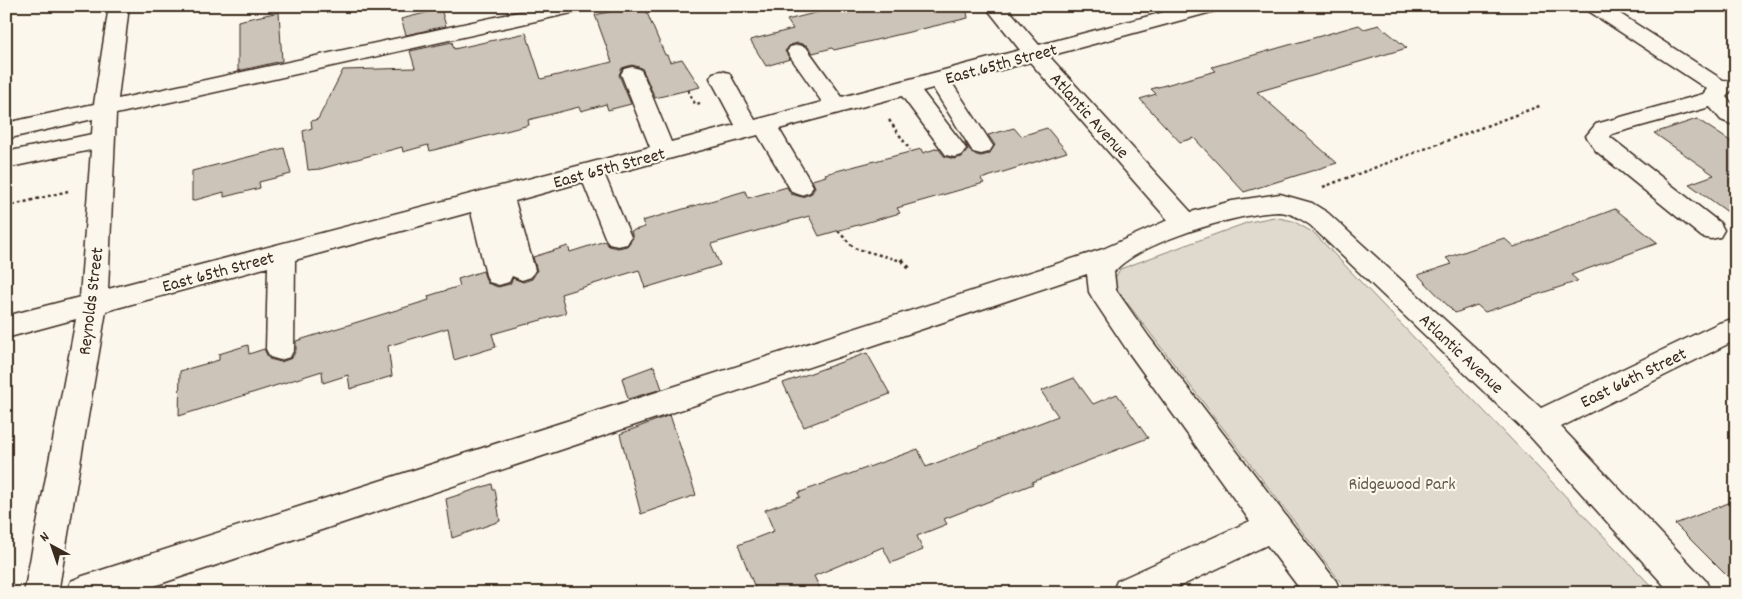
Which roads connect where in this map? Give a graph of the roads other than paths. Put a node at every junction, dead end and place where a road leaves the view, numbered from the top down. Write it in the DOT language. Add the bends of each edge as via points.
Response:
graph roads {
  1 [pos="119,6"];
  2 [pos="576,6"];
  3 [pos="995,6"];
  4 [pos="1212,6"];
  5 [pos="1594,6"];
  6 [pos="798,52"];
  7 [pos="1035,54"];
  8 [pos="632,74"];
  9 [pos="721,78"];
  10 [pos="939,80"];
  11 [pos="908,88"];
  12 [pos="1725,88"];
  13 [pos="837,107"];
  14 [pos="105,110"];
  15 [pos="1736,119"];
  16 [pos="757,128"];
  17 [pos="6,131"];
  18 [pos="103,140"];
  19 [pos="981,146"];
  20 [pos="954,149"];
  21 [pos="664,153"];
  22 [pos="6,160"];
  23 [pos="591,172"];
  24 [pos="801,186"];
  25 [pos="491,198"];
  26 [pos="1186,223"];
  27 [pos="1711,230"];
  28 [pos="618,237"];
  29 [pos="282,254"];
  30 [pos="1112,256"];
  31 [pos="510,273"];
  32 [pos="93,304"];
  33 [pos="6,327"];
  34 [pos="1729,331"];
  35 [pos="280,349"];
  36 [pos="1538,424"];
  37 [pos="1273,526"];
  38 [pos="41,593"];
  39 [pos="83,593"];
  40 [pos="1129,593"];
  41 [pos="1324,593"];
  42 [pos="1694,593"];
  1 -- 14 [label="street, Reynolds Street"];
  2 -- 14 [label="street"];
  3 -- 7 [label="street, Atlantic Avenue"];
  4 -- 7 [label="street, East 65th Street"];
  5 -- 12 [label="street"];
  6 -- 13 [label="street"];
  7 -- 10 [label="street, East 65th Street"];
  7 -- 26 [label="street, Atlantic Avenue"];
  8 -- 21 [label="street"];
  9 -- 16 [label="street"];
  10 -- 11 [label="street, East 65th Street"];
  10 -- 19 [label="street"];
  11 -- 13 [label="street, East 65th Street"];
  11 -- 20 [label="street"];
  12 -- 15 [label="street" via="1729,115"];
  12 -- 27 [label="street" via="1604,129 1598,136 1604,145"];
  13 -- 16 [label="street, East 65th Street"];
  14 -- 17 [label="street"];
  14 -- 18 [label="street, Reynolds Street"];
  16 -- 21 [label="street, East 65th Street"];
  16 -- 24 [label="street"];
  18 -- 22 [label="street"];
  18 -- 32 [label="street, Reynolds Street"];
  21 -- 23 [label="street, East 65th Street"];
  23 -- 25 [label="street, East 65th Street"];
  23 -- 28 [label="street"];
  25 -- 29 [label="street, East 65th Street"];
  25 -- 31 [label="street"];
  26 -- 30 [label="street, Atlantic Avenue"];
  26 -- 36 [label="street, Atlantic Avenue" via="1232,210 1280,203 1303,209 1319,219"];
  29 -- 32 [label="street, East 65th Street"];
  29 -- 35 [label="street"];
  30 -- 37 [label="street" via="1100,270 1104,292"];
  30 -- 39 [label="street, Atlantic Avenue"];
  32 -- 33 [label="street, East 65th Street"];
  32 -- 38 [label="street, Reynolds Street"];
  34 -- 36 [label="street, East 66th Street"];
  36 -- 42 [label="street, Atlantic Avenue"];
  37 -- 40 [label="street"];
  37 -- 41 [label="street"];
}
